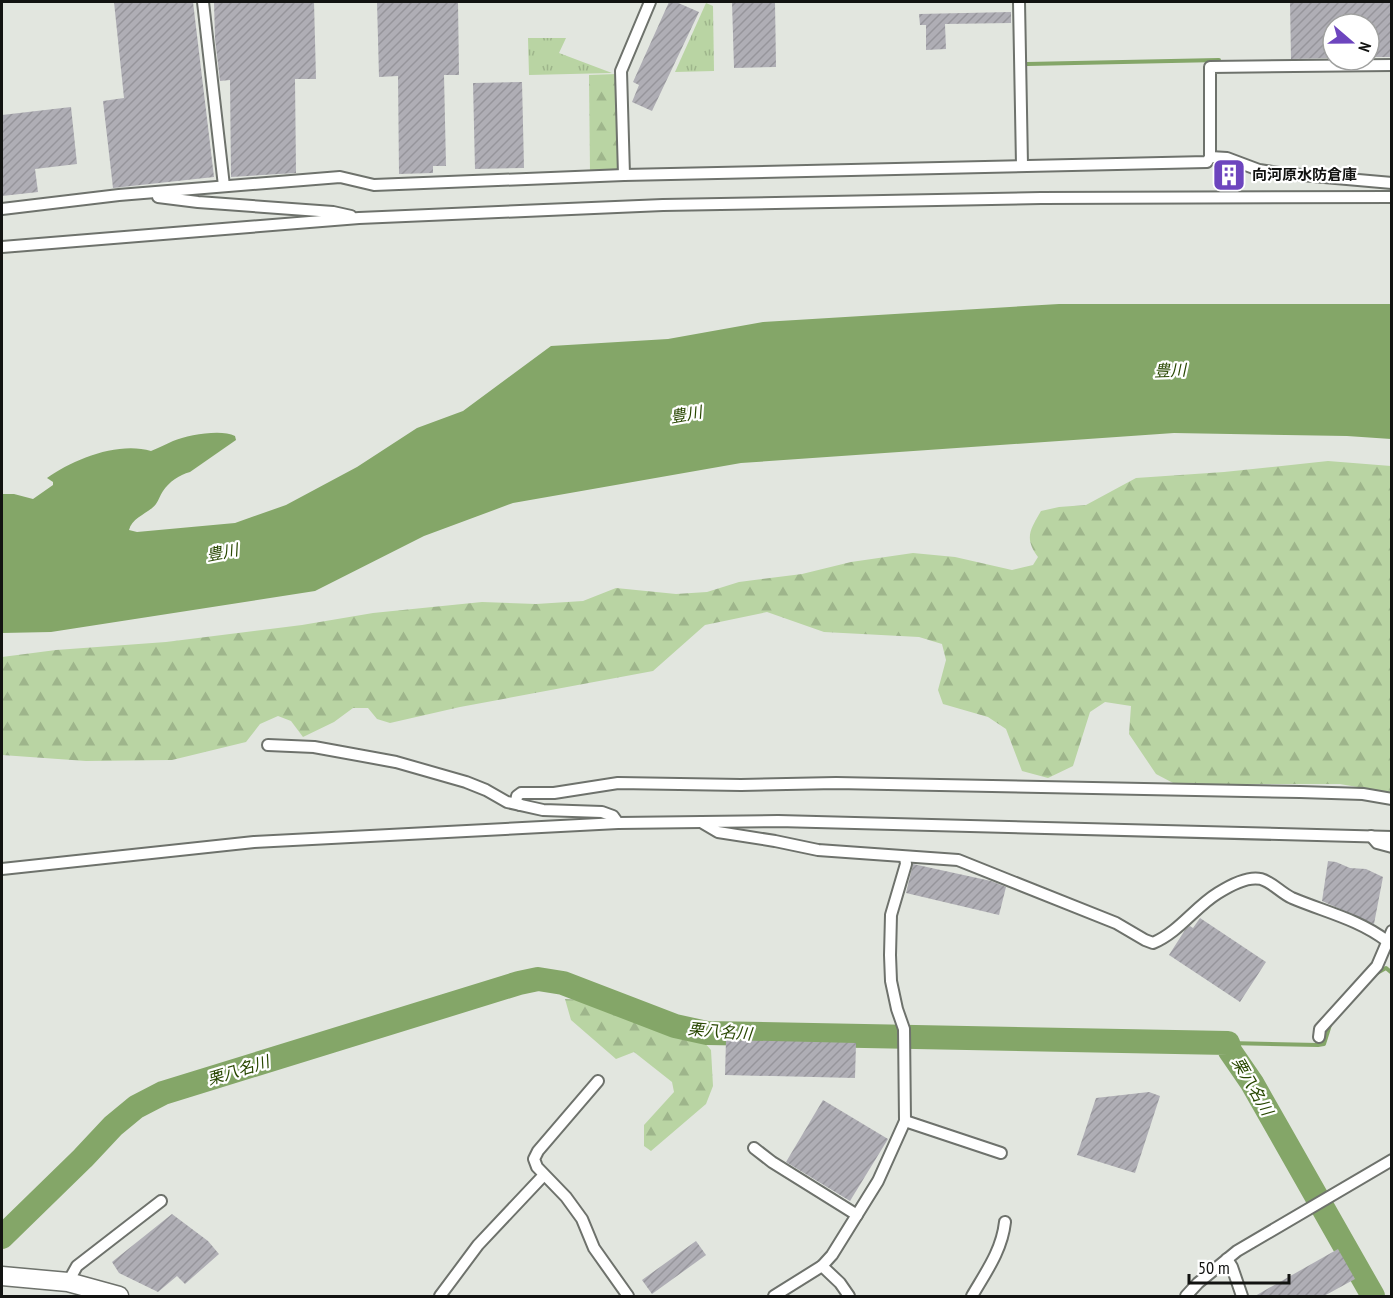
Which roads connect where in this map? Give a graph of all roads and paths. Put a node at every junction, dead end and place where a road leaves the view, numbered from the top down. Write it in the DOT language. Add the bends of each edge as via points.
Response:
graph roads {
  1 [pos="203,2"];
  2 [pos="650,2"];
  3 [pos="1020,2"];
  4 [pos="1392,65"];
  5 [pos="1210,158"];
  6 [pos="1022,165"];
  7 [pos="624,175"];
  8 [pos="1392,183"];
  9 [pos="224,186"];
  10 [pos="140,194"];
  11 [pos="1392,197"];
  12 [pos="2,209"];
  13 [pos="358,218"];
  14 [pos="2,247"];
  15 [pos="268,745"];
  16 [pos="1392,800"];
  17 [pos="520,805"];
  18 [pos="699,821"];
  19 [pos="618,823"];
  20 [pos="1371,836"];
  21 [pos="1392,837"];
  22 [pos="1392,846"];
  23 [pos="905,857"];
  24 [pos="2,869"];
  25 [pos="1390,936"];
  26 [pos="1318,1037"];
  27 [pos="598,1081"];
  28 [pos="905,1121"];
  29 [pos="754,1148"];
  30 [pos="1001,1153"];
  31 [pos="1392,1160"];
  32 [pos="543,1176"];
  33 [pos="161,1201"];
  34 [pos="857,1215"];
  35 [pos="1005,1222"];
  36 [pos="1227,1259"];
  37 [pos="822,1266"];
  38 [pos="2,1276"];
  39 [pos="68,1282"];
  40 [pos="119,1296"];
  41 [pos="440,1296"];
  42 [pos="628,1296"];
  43 [pos="774,1296"];
  44 [pos="849,1296"];
  45 [pos="972,1296"];
  46 [pos="1185,1296"];
  47 [pos="1242,1296"];
  1 -- 9 [label="street"];
  2 -- 7 [label="street" via="621,71"];
  3 -- 6 [label="street"];
  4 -- 5 [label="street" via="1210,67"];
  5 -- 6 [label="street" via="1207,162"];
  5 -- 8 [label="street" via="1227,158 1279,173"];
  6 -- 7 [label="street"];
  7 -- 9 [label="street" via="374,185 340,177"];
  9 -- 10 [label="street"];
  10 -- 12 [label="street"];
  10 -- 13 [label="street" via="333,212"];
  11 -- 13 [label="street" via="663,205"];
  13 -- 14 [label="street"];
  15 -- 17 [label="street" via="314,747 396,762 466,782"];
  16 -- 17 [label="street" via="1363,794 1300,792 618,783 521,793 516,801"];
  17 -- 19 [label="street" via="543,810 602,812"];
  18 -- 19 [label="street"];
  18 -- 20 [label="street"];
  18 -- 23 [label="street" via="718,832 818,850"];
  19 -- 24 [label="street" via="254,842"];
  20 -- 21 [label="street"];
  20 -- 22 [label="street" via="1377,843"];
  23 -- 25 [label="street" via="958,860 1116,923 1153,943 1216,894 1252,879 1269,882 1290,897"];
  23 -- 28 [label="street" via="891,915 890,955 891,981 904,1029"];
  25 -- 26 [label="street" via="1377,966 1320,1029"];
  27 -- 32 [label="street" via="538,1151 534,1159"];
  28 -- 30 [label="street"];
  28 -- 34 [label="street" via="878,1181"];
  29 -- 34 [label="street"];
  31 -- 36 [label="street"];
  32 -- 41 [label="street" via="478,1245"];
  32 -- 42 [label="street" via="582,1219 594,1248"];
  33 -- 39 [label="street" via="77,1266"];
  34 -- 37 [label="street"];
  35 -- 45 [label="street" via="999,1249"];
  36 -- 46 [label="street"];
  36 -- 47 [label="street"];
  37 -- 43 [label="street"];
  37 -- 44 [label="street"];
  38 -- 39 [label="main road"];
  39 -- 40 [label="main road"];
}
